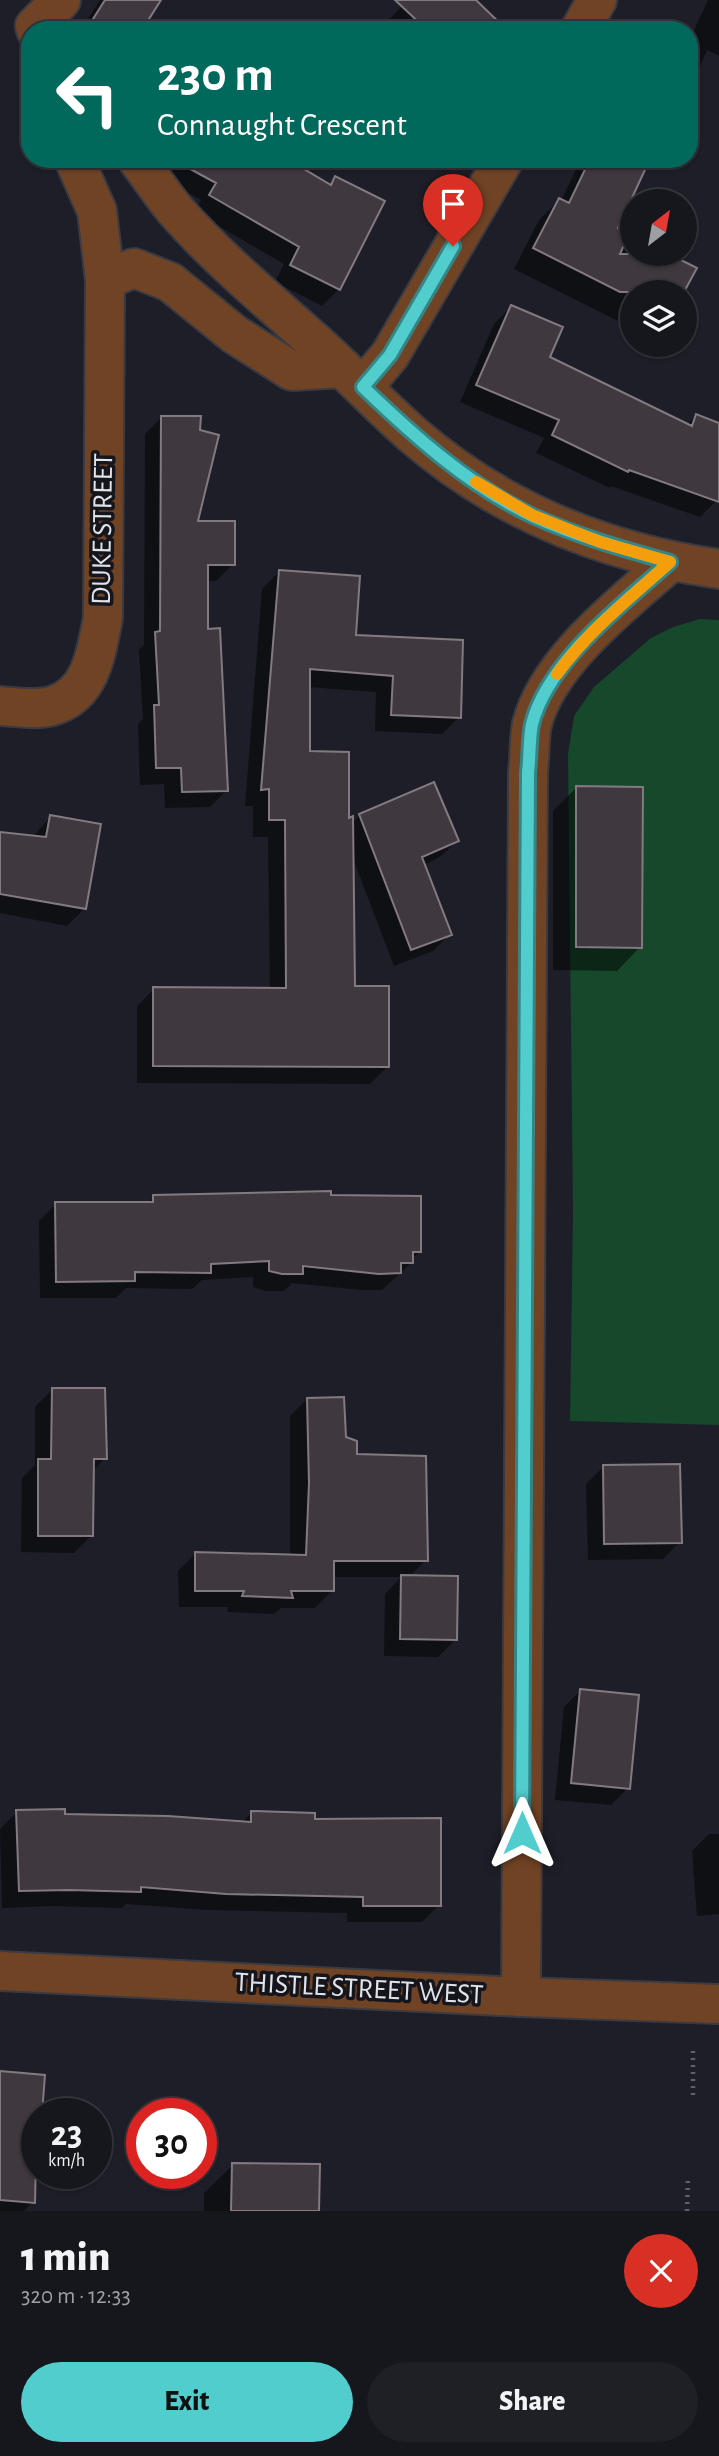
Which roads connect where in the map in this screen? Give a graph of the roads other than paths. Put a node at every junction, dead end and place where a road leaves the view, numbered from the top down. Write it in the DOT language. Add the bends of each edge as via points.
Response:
graph roads {
  1 [pos="597,0"];
  2 [pos="585,21"];
  3 [pos="78,168"];
  4 [pos="144,168"];
  5 [pos="499,168"];
  6 [pos="105,280"];
  7 [pos="353,377"];
  8 [pos="670,562"];
  9 [pos="719,569"];
  10 [pos="0,706"];
  11 [pos="0,1971"];
  12 [pos="521,1997"];
  13 [pos="719,2004"];
  1 -- 2 [label="street"];
  3 -- 6 [label="street, DUKE STREET" via="97,211"];
  4 -- 7 [label="street" via="175,210 221,257"];
  5 -- 7 [label="street" via="390,355"];
  6 -- 7 [label="street" via="134,268 170,282 234,334 292,371"];
  6 -- 10 [label="street, DUKE STREET" via="103,618 94,661 80,690 54,705"];
  7 -- 8 [label="street" via="463,474 532,515 600,542"];
  8 -- 9 [label="street"];
  8 -- 12 [label="street" via="568,659 545,691 532,725"];
  11 -- 12 [label="street, THISTLE STREET WEST"];
  12 -- 13 [label="street, THISTLE STREET WEST"];
}
